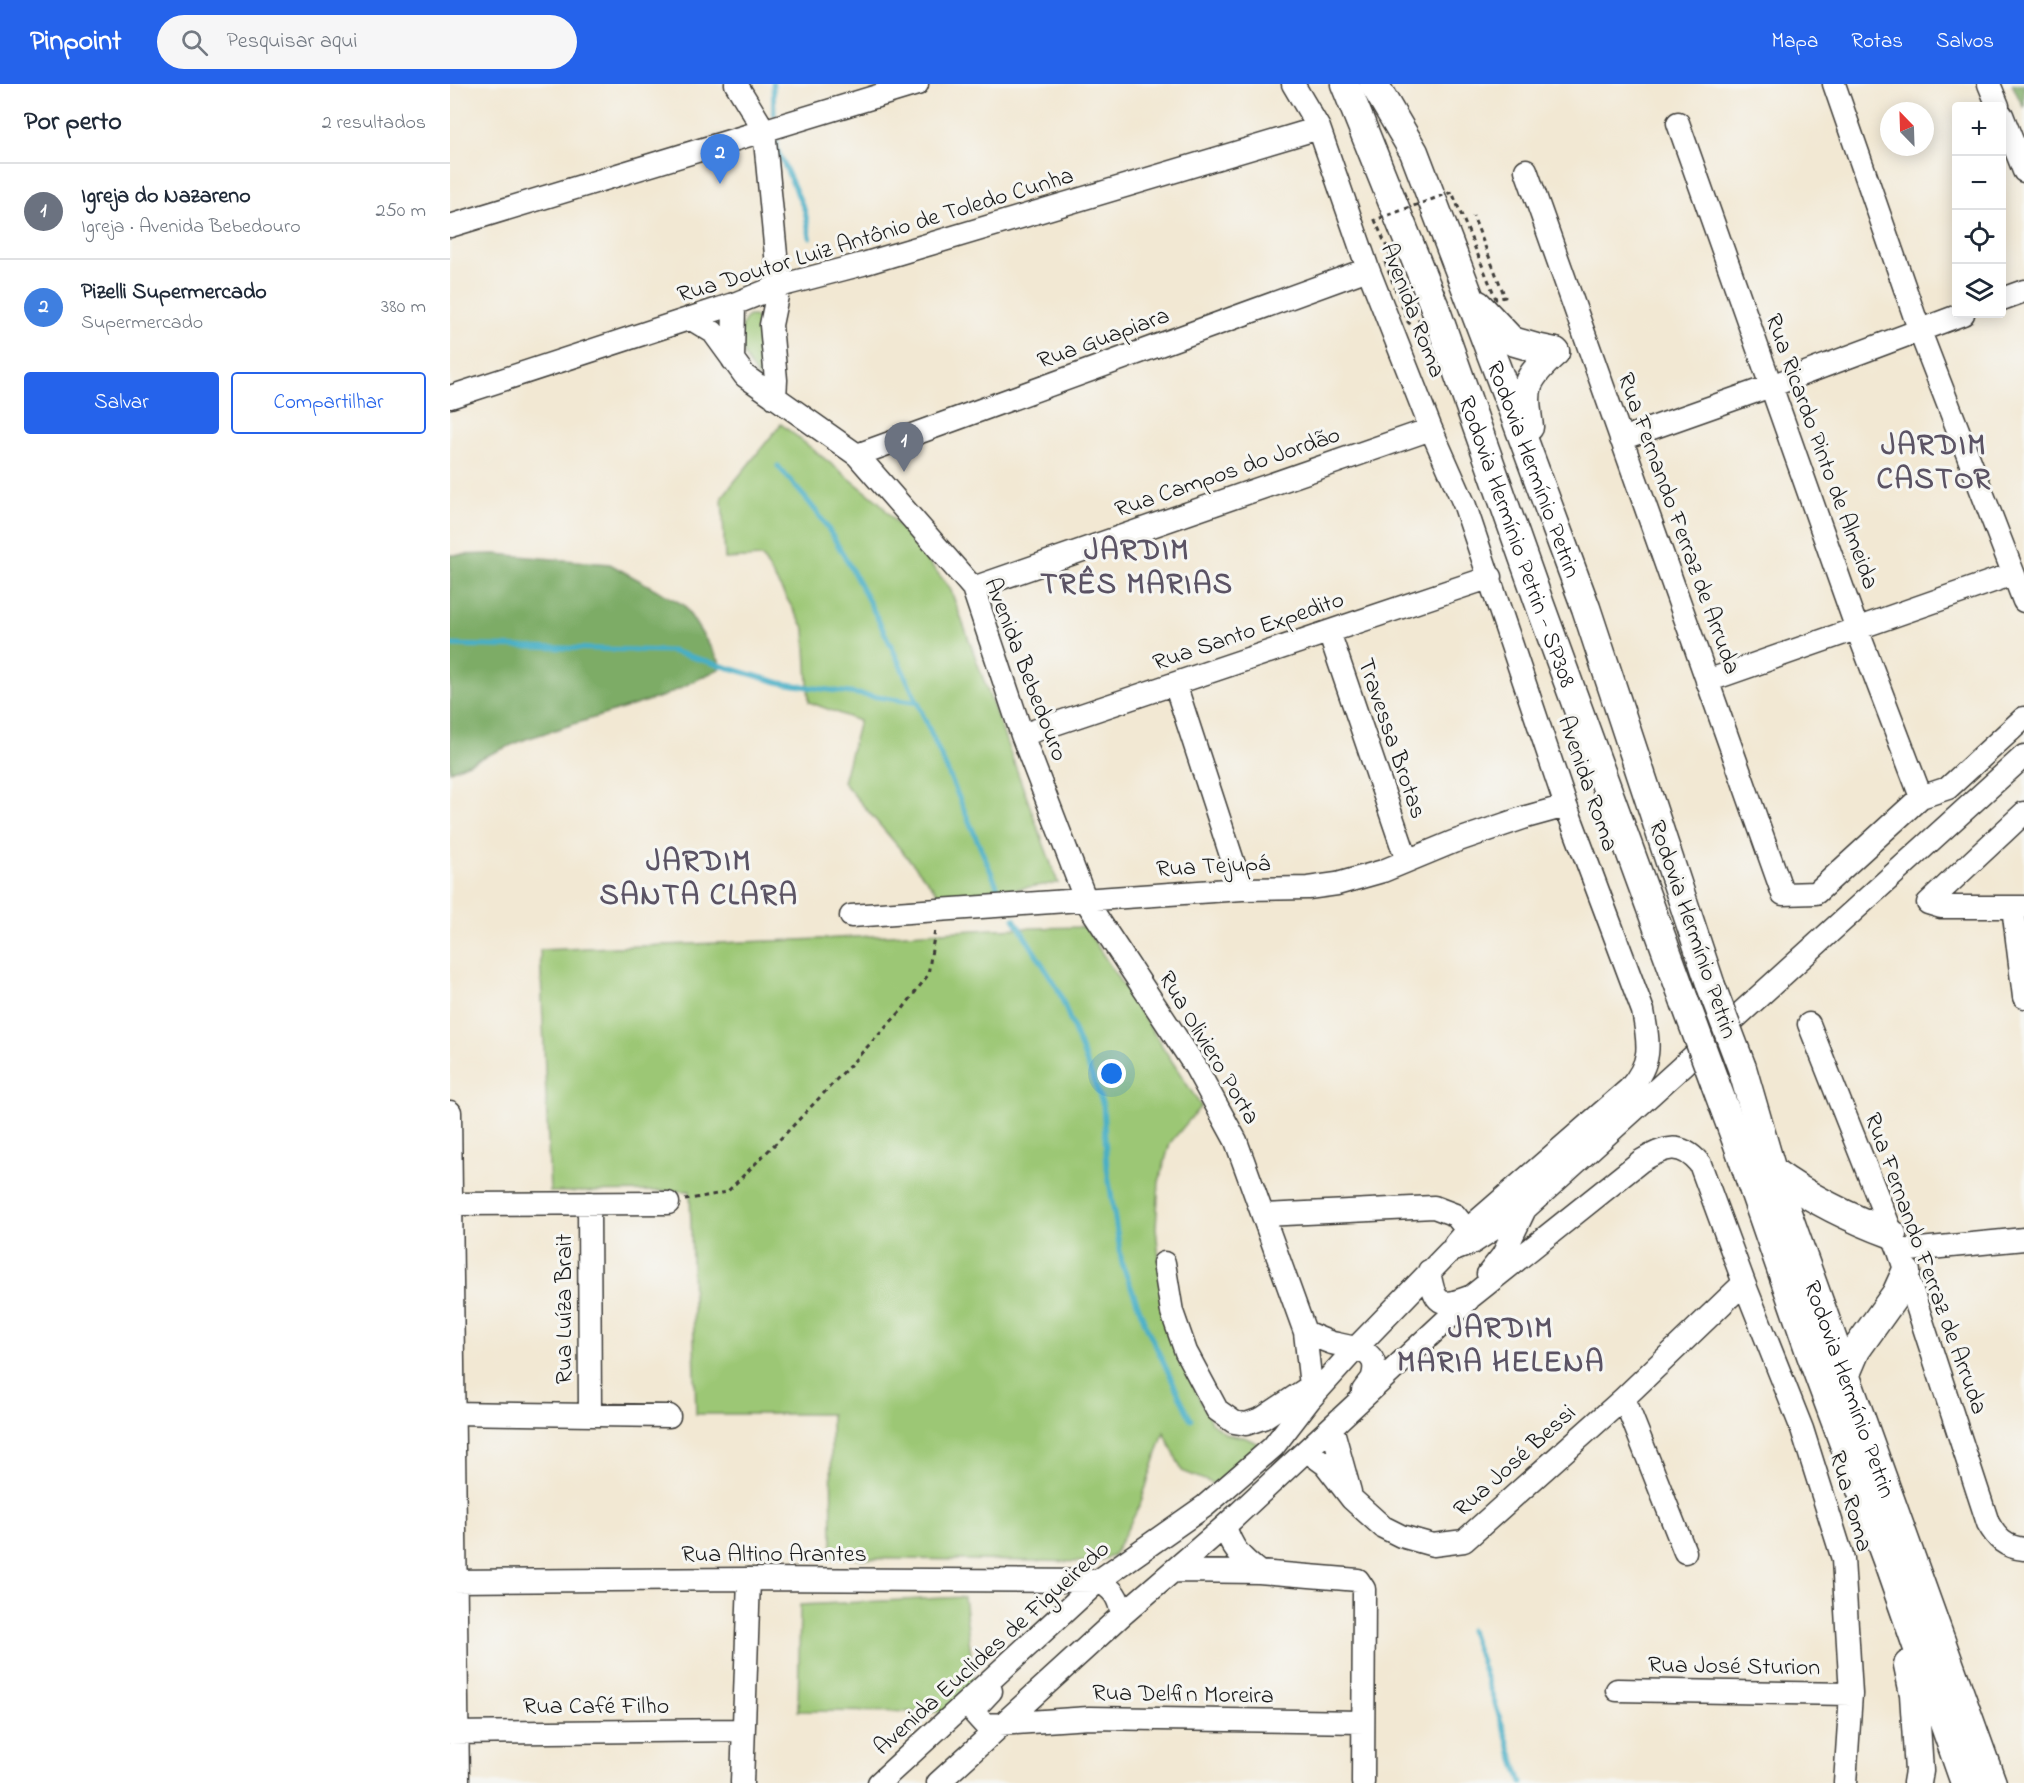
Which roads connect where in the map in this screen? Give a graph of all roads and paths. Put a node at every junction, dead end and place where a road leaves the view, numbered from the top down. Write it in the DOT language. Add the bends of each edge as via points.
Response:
graph roads {
  1 [pos="736,84"];
  2 [pos="917,84"];
  3 [pos="1293,84"];
  4 [pos="1345,84"];
  5 [pos="1374,84"];
  6 [pos="1834,84"];
  7 [pos="1989,84"];
  8 [pos="1996,102"];
  9 [pos="1678,123"];
  10 [pos="2006,127"];
  11 [pos="1318,128"];
  12 [pos="764,130"];
  13 [pos="1526,170"];
  14 [pos="2024,171"];
  15 [pos="1473,216"];
  16 [pos="450,226"];
  17 [pos="1377,265"];
  18 [pos="779,286"];
  19 [pos="2024,291"];
  20 [pos="1469,294"];
  21 [pos="2006,297"];
  22 [pos="734,304"];
  23 [pos="690,318"];
  24 [pos="1952,318"];
  25 [pos="1919,329"];
  26 [pos="1587,343"];
  27 [pos="1556,352"];
  28 [pos="734,360"];
  29 [pos="1771,386"];
  30 [pos="450,397"];
  31 [pos="775,398"];
  32 [pos="1431,429"];
  33 [pos="1621,439"];
  34 [pos="857,455"];
  35 [pos="1542,488"];
  36 [pos="2013,574"];
  37 [pos="1491,577"];
  38 [pos="973,588"];
  39 [pos="2024,601"];
  40 [pos="1857,629"];
  41 [pos="1329,632"];
  42 [pos="1707,681"];
  43 [pos="1174,684"];
  44 [pos="2024,718"];
  45 [pos="1022,735"];
  46 [pos="2024,756"];
  47 [pos="1921,797"];
  48 [pos="1566,806"];
  49 [pos="2024,813"];
  50 [pos="1407,861"];
  51 [pos="1242,889"];
  52 [pos="1086,900"];
  53 [pos="2019,907"];
  54 [pos="938,911"];
  55 [pos="851,916"];
  56 [pos="2024,997"];
  57 [pos="1685,1002"];
  58 [pos="1809,1024"];
  59 [pos="1644,1067"];
  60 [pos="450,1112"];
  61 [pos="1772,1171"];
  62 [pos="589,1203"];
  63 [pos="668,1203"];
  64 [pos="451,1204"];
  65 [pos="1526,1208"];
  66 [pos="1264,1215"];
  67 [pos="1467,1230"];
  68 [pos="2024,1239"];
  69 [pos="1449,1252"];
  70 [pos="1899,1252"];
  71 [pos="1164,1263"];
  72 [pos="1429,1271"];
  73 [pos="1744,1283"];
  74 [pos="1472,1296"];
  75 [pos="1305,1332"];
  76 [pos="1357,1347"];
  77 [pos="1845,1376"];
  78 [pos="1311,1393"];
  79 [pos="1624,1398"];
  80 [pos="1352,1407"];
  81 [pos="452,1413"];
  82 [pos="590,1415"];
  83 [pos="669,1416"];
  84 [pos="1332,1426"];
  85 [pos="1307,1451"];
  86 [pos="1352,1499"];
  87 [pos="1225,1527"];
  88 [pos="2024,1549"];
  89 [pos="1686,1552"];
  90 [pos="1888,1563"];
  91 [pos="1174,1570"];
  92 [pos="1259,1572"];
  93 [pos="749,1579"];
  94 [pos="1098,1581"];
  95 [pos="453,1582"];
  96 [pos="1122,1615"];
  97 [pos="1040,1633"];
  98 [pos="1617,1690"];
  99 [pos="1851,1694"];
  100 [pos="1363,1722"];
  101 [pos="1003,1724"];
  102 [pos="742,1730"];
  103 [pos="454,1733"];
  104 [pos="1978,1744"];
  105 [pos="458,1783"];
  106 [pos="742,1783"];
  107 [pos="879,1783"];
  108 [pos="938,1783"];
  109 [pos="1363,1783"];
  110 [pos="1845,1783"];
  111 [pos="1917,1783"];
  112 [pos="1965,1783"];
  113 [pos="1992,1783"];
  114 [pos="2000,1783"];
  1 -- 12 [label="street"];
  2 -- 12 [label="street"];
  3 -- 11 [label="street, Avenida Roma"];
  4 -- 57 [label="main road, Rodovia Hermínio Petrin - SP308" via="1434,305"];
  5 -- 20 [label="main road, Rodovia Hermínio Petrin" via="1414,152"];
  6 -- 25 [label="street"];
  7 -- 8 [label="street"];
  9 -- 29 [label="street, Rua Ricardo Pinto de Almeida"];
  10 -- 14 [label="street"];
  11 -- 17 [label="street, Avenida Roma"];
  11 -- 18 [label="street, Rua Doutor Luiz Antônio de Toledo Cunha"];
  12 -- 16 [label="street"];
  12 -- 18 [label="street"];
  13 -- 26 [label="street, Rua Fernando Ferraz de Arruda"];
  15 -- 17 [label="path, bridge" via="1505,297 1496,299 1452,192 1375,220 1420,323 1418,327 1412,327 1408,321"];
  17 -- 32 [label="street, Avenida Roma"];
  17 -- 34 [label="street, Rua Guapiara"];
  18 -- 22 [label="street, Rua Doutor Luiz Antônio de Toledo Cunha"];
  18 -- 31 [label="street" via="771,326"];
  19 -- 21 [label="street"];
  20 -- 27 [label="main road" via="1512,340"];
  20 -- 35 [label="main road, Rodovia Hermínio Petrin"];
  22 -- 23 [label="street, Rua Doutor Luiz Antônio de Toledo Cunha"];
  22 -- 28 [label="street"];
  23 -- 28 [label="street, Avenida Bebedouro" via="713,332"];
  23 -- 30 [label="street, Rua Doutor Luiz Antônio de Toledo Cunha"];
  24 -- 25 [label="street"];
  25 -- 29 [label="street"];
  25 -- 36 [label="street"];
  26 -- 27 [label="street"];
  26 -- 33 [label="street, Rua Fernando Ferraz de Arruda"];
  27 -- 35 [label="main road" via="1537,368 1525,395"];
  28 -- 31 [label="street, Avenida Bebedouro" via="745,376"];
  29 -- 33 [label="street"];
  29 -- 40 [label="street, Rua Ricardo Pinto de Almeida"];
  31 -- 34 [label="street, Avenida Bebedouro"];
  32 -- 37 [label="street, Avenida Roma"];
  32 -- 38 [label="street, Rua Campos do Jordão"];
  33 -- 42 [label="street, Rua Fernando Ferraz de Arruda"];
  34 -- 38 [label="street, Avenida Bebedouro"];
  35 -- 61 [label="main road, Rodovia Hermínio Petrin, bridge" via="1742,1068"];
  36 -- 39 [label="street"];
  36 -- 40 [label="street"];
  37 -- 41 [label="street, Rua Santo Expedito"];
  37 -- 48 [label="street, Avenida Roma"];
  38 -- 45 [label="street, Avenida Bebedouro"];
  40 -- 42 [label="street"];
  40 -- 47 [label="street, Rua Ricardo Pinto de Almeida"];
  41 -- 43 [label="street, Rua Santo Expedito"];
  41 -- 50 [label="street, Travessa Brotas"];
  42 -- 47 [label="street, Rua Fernando Ferraz de Arruda" via="1783,894 1816,893"];
  43 -- 45 [label="street, Rua Santo Expedito"];
  43 -- 51 [label="street"];
  44 -- 47 [label="street" via="1948,788"];
  45 -- 52 [label="street, Avenida Bebedouro"];
  46 -- 65 [label="street"];
  48 -- 50 [label="street, Rua Tejupá"];
  48 -- 59 [label="street, Avenida Roma" via="1643,1011 1649,1044"];
  49 -- 53 [label="street" via="1928,903 1941,907"];
  50 -- 51 [label="street, Rua Tejupá" via="1337,884"];
  51 -- 52 [label="street, Rua Tejupá"];
  52 -- 54 [label="street, Rua Tejupá"];
  52 -- 66 [label="street, Rua Oliviero Porta" via="1195,1066 1236,1142"];
  53 -- 56 [label="street"];
  54 -- 55 [label="street, Rua Tejupá"];
  54 -- 63 [label="path" via="928,975 902,1010 727,1192"];
  57 -- 90 [label="main road, Rodovia Hermínio Petrin, bridge"];
  58 -- 70 [label="street, Rua Fernando Ferraz de Arruda"];
  59 -- 67 [label="street, Avenida Euclides de Figueiredo" via="1629,1089"];
  60 -- 64 [label="street"];
  61 -- 70 [label="main road" via="1812,1198 1869,1225"];
  61 -- 77 [label="main road, Rodovia Hermínio Petrin"];
  62 -- 63 [label="street"];
  62 -- 64 [label="street"];
  62 -- 82 [label="street, Rua Luíza Brait"];
  64 -- 81 [label="street"];
  65 -- 69 [label="street, Avenida Euclides de Figueiredo" via="1472,1243"];
  65 -- 74 [label="street" via="1503,1255"];
  66 -- 67 [label="street" via="1434,1208 1455,1215"];
  66 -- 75 [label="street, Rua Oliviero Porta"];
  67 -- 69 [label="street, Avenida Euclides de Figueiredo"];
  68 -- 70 [label="street"];
  69 -- 72 [label="street, Avenida Euclides de Figueiredo"];
  70 -- 77 [label="main road" via="1896,1294 1856,1350"];
  70 -- 88 [label="street, Rua Fernando Ferraz de Arruda" via="1988,1523 1995,1537 2005,1545"];
  71 -- 78 [label="street" via="1172,1311 1186,1352 1216,1410 1234,1422 1246,1424"];
  72 -- 74 [label="street" via="1439,1301 1455,1303"];
  72 -- 76 [label="street, Avenida Euclides de Figueiredo"];
  73 -- 74 [label="street" via="1700,1164 1681,1149 1670,1149 1641,1161"];
  73 -- 79 [label="street, Rua José Bessi"];
  73 -- 99 [label="street, Rua Roma" via="1802,1429 1843,1559"];
  74 -- 80 [label="street"];
  75 -- 76 [label="street"];
  75 -- 78 [label="street, Rua Oliviero Porta"];
  76 -- 78 [label="street, Avenida Euclides de Figueiredo"];
  76 -- 80 [label="street" via="1369,1355 1374,1369 1373,1378"];
  77 -- 104 [label="main road, Rodovia Hermínio Petrin"];
  78 -- 94 [label="street, Avenida Euclides de Figueiredo" via="1273,1447 1205,1506"];
  79 -- 86 [label="street, Rua José Bessi" via="1464,1541 1433,1545 1401,1536 1383,1527"];
  79 -- 89 [label="street"];
  80 -- 84 [label="street"];
  81 -- 82 [label="street"];
  81 -- 95 [label="street"];
  82 -- 83 [label="street"];
  84 -- 85 [label="street"];
  84 -- 86 [label="street"];
  85 -- 86 [label="street, Rua José Bessi" via="1325,1464"];
  85 -- 87 [label="street"];
  87 -- 91 [label="street"];
  87 -- 92 [label="street" via="1242,1559"];
  90 -- 111 [label="main road" via="1914,1694"];
  90 -- 112 [label="main road, Rodovia Hermínio Petrin"];
  91 -- 92 [label="street"];
  91 -- 96 [label="street"];
  92 -- 100 [label="street" via="1358,1580 1364,1589"];
  93 -- 94 [label="street, Rua Altino Arantes"];
  93 -- 95 [label="street, Rua Altino Arantes"];
  93 -- 102 [label="street"];
  94 -- 96 [label="street" via="1114,1592"];
  94 -- 97 [label="street, Avenida Euclides de Figueiredo"];
  95 -- 103 [label="street"];
  96 -- 101 [label="street"];
  97 -- 101 [label="street" via="1023,1658 976,1707 975,1714 985,1725"];
  97 -- 107 [label="street, Avenida Euclides de Figueiredo"];
  98 -- 99 [label="street, Rua José Sturion"];
  99 -- 110 [label="street, Rua Roma"];
  100 -- 101 [label="street, Rua Delfin Moreira" via="1089,1718"];
  100 -- 109 [label="street"];
  101 -- 108 [label="street"];
  102 -- 103 [label="street, Rua Café Filho"];
  102 -- 106 [label="street"];
  103 -- 105 [label="street"];
  104 -- 113 [label="main road, Rodovia Hermínio Petrin"];
  104 -- 114 [label="main road"];
}
